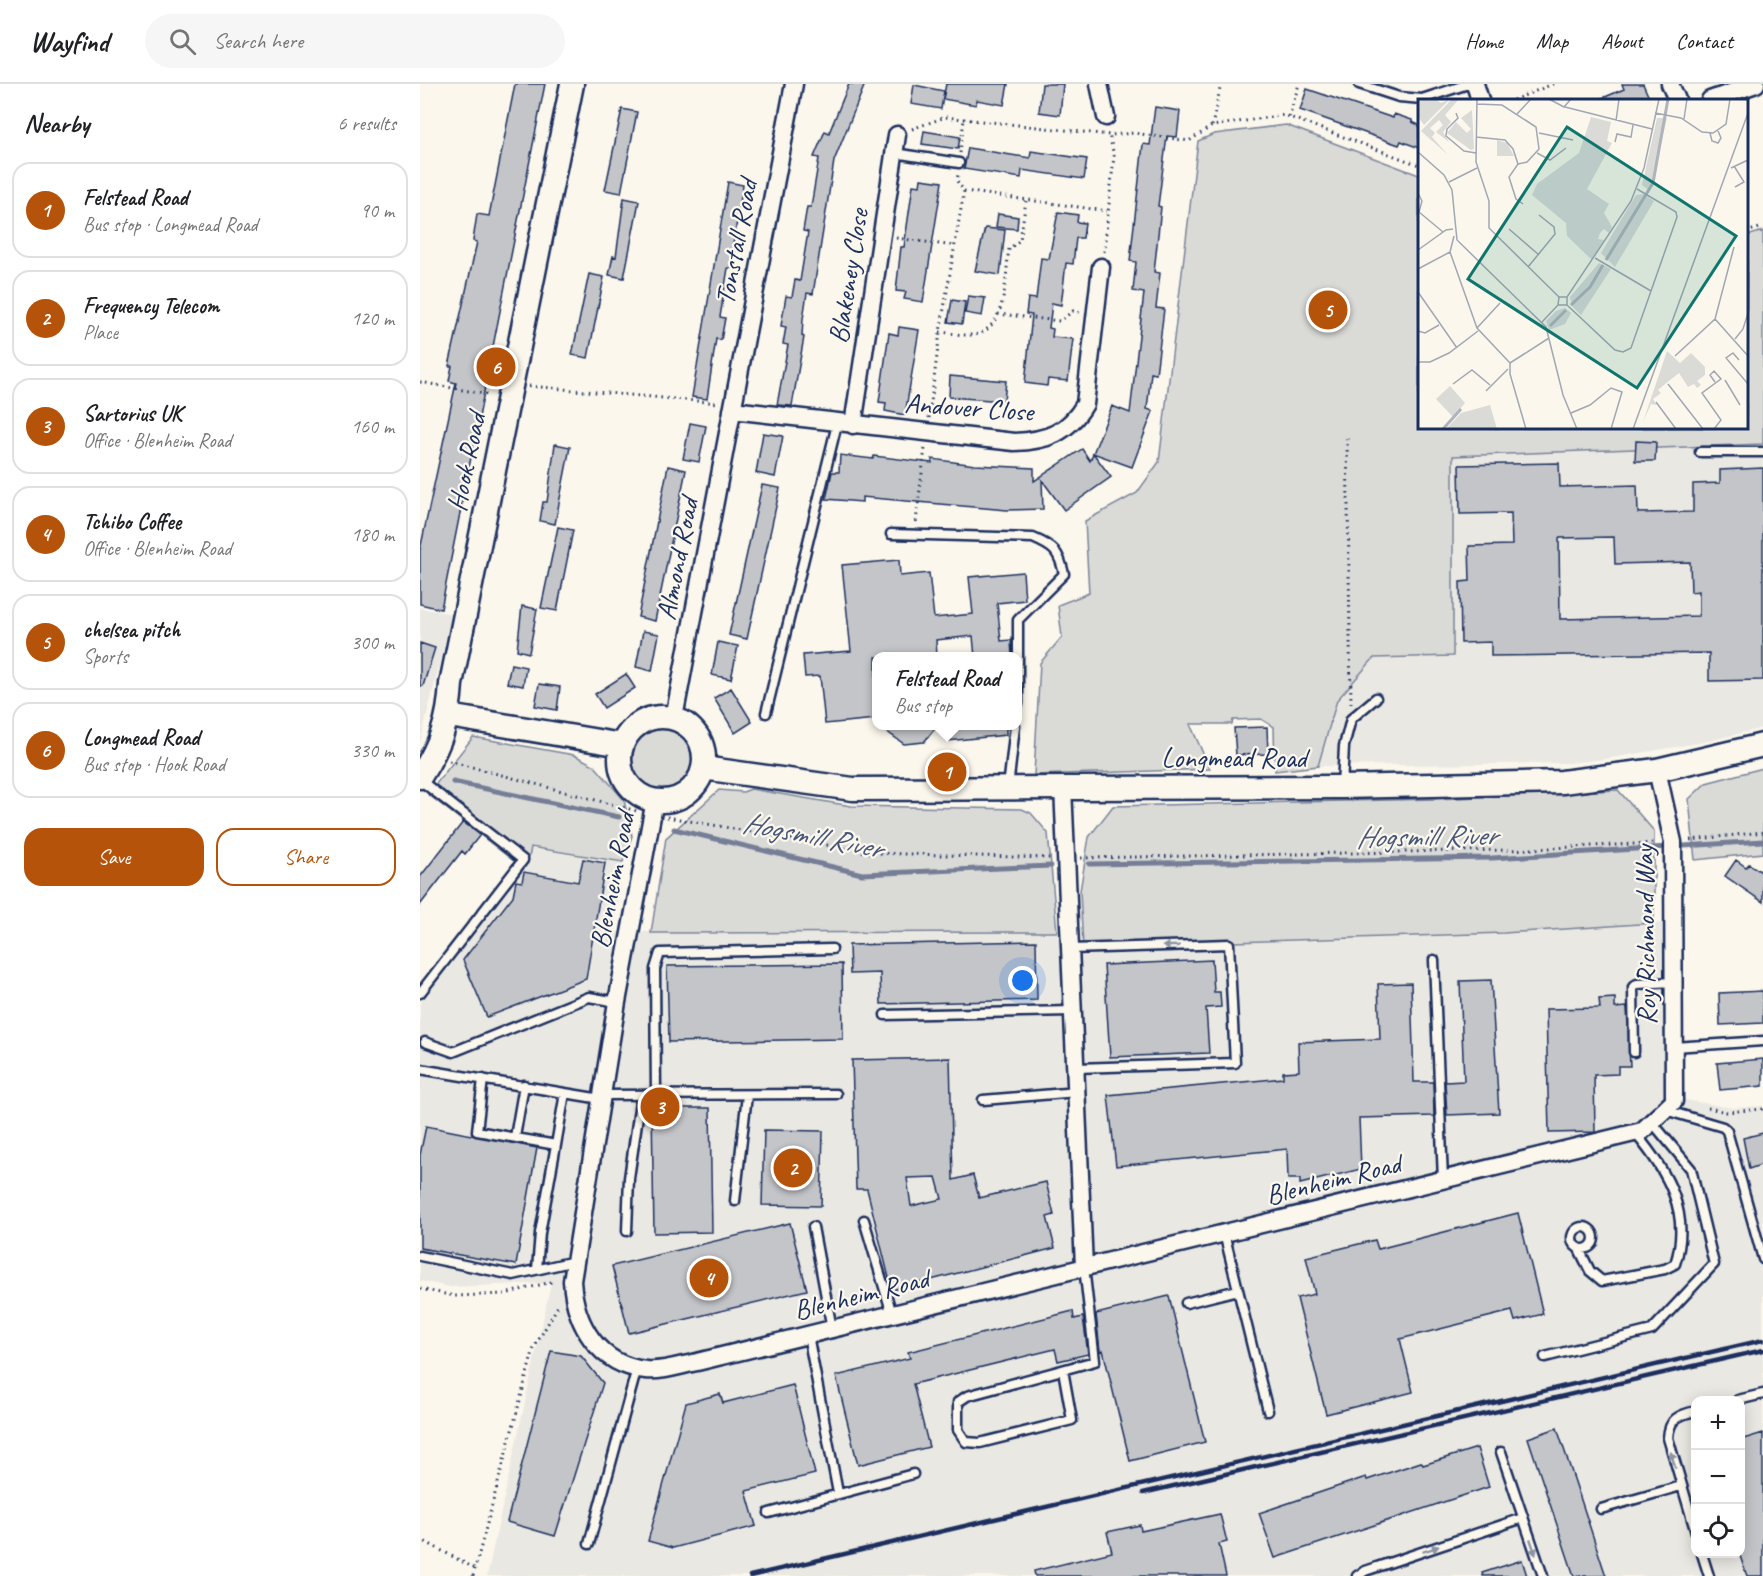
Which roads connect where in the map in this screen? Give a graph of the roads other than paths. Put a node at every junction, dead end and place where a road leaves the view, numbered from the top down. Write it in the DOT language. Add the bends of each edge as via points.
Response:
graph roads {
  1 [pos="572,84"];
  2 [pos="794,84"];
  3 [pos="1099,84"];
  4 [pos="1359,84"];
  5 [pos="1468,84"];
  6 [pos="1475,84"];
  7 [pos="1670,84"];
  8 [pos="1756,84"];
  9 [pos="1480,99"];
  10 [pos="1677,99"];
  11 [pos="1713,99"];
  12 [pos="1106,117"];
  13 [pos="897,135"];
  14 [pos="894,153"];
  15 [pos="959,163"];
  16 [pos="1101,267"];
  17 [pos="733,407"];
  18 [pos="845,424"];
  19 [pos="1700,452"];
  20 [pos="1763,452"];
  21 [pos="891,534"];
  22 [pos="1018,652"];
  23 [pos="1376,698"];
  24 [pos="766,713"];
  25 [pos="449,716"];
  26 [pos="674,718"];
  27 [pos="1014,730"];
  28 [pos="622,745"];
  29 [pos="1763,745"];
  30 [pos="704,768"];
  31 [pos="1657,770"];
  32 [pos="420,778"];
  33 [pos="1064,787"];
  34 [pos="1342,787"];
  35 [pos="1007,789"];
  36 [pos="655,801"];
  37 [pos="832,949"];
  38 [pos="1071,949"];
  39 [pos="1434,960"];
  40 [pos="1673,982"];
  41 [pos="420,993"];
  42 [pos="617,1002"];
  43 [pos="1073,1011"];
  44 [pos="885,1015"];
  45 [pos="1763,1041"];
  46 [pos="425,1042"];
  47 [pos="1674,1047"];
  48 [pos="1634,1052"];
  49 [pos="1076,1068"];
  50 [pos="420,1069"];
  51 [pos="483,1079"];
  52 [pos="524,1085"];
  53 [pos="1077,1092"];
  54 [pos="565,1093"];
  55 [pos="836,1094"];
  56 [pos="641,1095"];
  57 [pos="656,1095"];
  58 [pos="747,1095"];
  59 [pos="602,1097"];
  60 [pos="983,1100"];
  61 [pos="1670,1106"];
  62 [pos="1652,1122"];
  63 [pos="1634,1133"];
  64 [pos="515,1137"];
  65 [pos="556,1145"];
  66 [pos="1443,1180"];
  67 [pos="735,1202"];
  68 [pos="864,1220"];
  69 [pos="813,1227"];
  70 [pos="627,1231"];
  71 [pos="1224,1233"];
  72 [pos="1579,1249"];
  73 [pos="420,1256"];
  74 [pos="1763,1258"];
  75 [pos="575,1261"];
  76 [pos="1084,1267"];
  77 [pos="537,1269"];
  78 [pos="1238,1290"];
  79 [pos="1186,1302"];
  80 [pos="892,1314"];
  81 [pos="832,1329"];
  82 [pos="808,1335"];
  83 [pos="1545,1357"];
  84 [pos="637,1368"];
  85 [pos="1063,1370"];
  86 [pos="1763,1394"];
  87 [pos="1745,1399"];
  88 [pos="1268,1411"];
  89 [pos="1691,1412"];
  90 [pos="1501,1452"];
  91 [pos="913,1474"];
  92 [pos="1681,1486"];
  93 [pos="838,1493"];
  94 [pos="1601,1509"];
  95 [pos="769,1513"];
  96 [pos="1523,1518"];
  97 [pos="1691,1520"];
  98 [pos="589,1544"];
  99 [pos="1704,1558"];
  100 [pos="1357,1576"];
  101 [pos="1543,1576"];
  102 [pos="1709,1576"];
  1 -- 25 [label="street, Hook Road" via="451,684"];
  2 -- 17 [label="street, Tonstall Road"];
  3 -- 12 [label="street"];
  4 -- 5 [label="lane" via="1399,97 1422,99"];
  6 -- 9 [label="street"];
  7 -- 10 [label="street"];
  8 -- 11 [label="street"];
  13 -- 14 [label="street, Blakeney Close"];
  14 -- 15 [label="lane"];
  14 -- 18 [label="street, Blakeney Close"];
  16 -- 18 [label="street, Andover Close" via="1085,404 1077,419 1064,430 1049,439 1014,442"];
  17 -- 18 [label="street, Andover Close"];
  17 -- 26 [label="street, Almond Road"];
  18 -- 24 [label="lane"];
  19 -- 20 [label="lane"];
  21 -- 22 [label="lane" via="1033,538 1053,547 1064,574 1018,620"];
  23 -- 34 [label="lane" via="1351,719 1344,746"];
  25 -- 28 [label="street"];
  25 -- 32 [label="street, Hook Road"];
  26 -- 28 [label="street" via="658,716 644,720 628,732"];
  26 -- 30 [label="street" via="687,724 700,740"];
  27 -- 35 [label="lane"];
  28 -- 36 [label="street" via="623,776 641,795"];
  29 -- 31 [label="street, Longmead Road"];
  30 -- 35 [label="street, Longmead Road" via="853,789"];
  30 -- 36 [label="street" via="689,792 676,799"];
  31 -- 34 [label="street, Longmead Road" via="1562,782"];
  31 -- 40 [label="street, Roy Richmond Way" via="1673,842"];
  32 -- 41 [label="lane" via="522,860"];
  33 -- 34 [label="street, Longmead Road"];
  33 -- 35 [label="street, Longmead Road"];
  33 -- 38 [label="street"];
  36 -- 42 [label="street, Blenheim Road"];
  37 -- 57 [label="lane" via="660,953 655,969"];
  38 -- 43 [label="street"];
  49 -- 38 [label="lane, one-way" via="1234,1063 1229,944"];
  39 -- 66 [label="lane"];
  40 -- 47 [label="street, Roy Richmond Way"];
  40 -- 48 [label="lane" via="1633,987"];
  42 -- 46 [label="lane" via="589,997 453,1052"];
  42 -- 59 [label="street, Blenheim Road"];
  43 -- 44 [label="lane"];
  43 -- 49 [label="street"];
  45 -- 47 [label="lane"];
  47 -- 61 [label="street, Roy Richmond Way"];
  49 -- 53 [label="street"];
  50 -- 51 [label="lane"];
  51 -- 52 [label="lane"];
  51 -- 64 [label="lane" via="477,1131"];
  52 -- 54 [label="lane"];
  52 -- 64 [label="lane"];
  53 -- 60 [label="lane"];
  53 -- 76 [label="street"];
  54 -- 59 [label="lane"];
  54 -- 65 [label="lane"];
  55 -- 58 [label="lane"];
  56 -- 57 [label="lane"];
  56 -- 59 [label="lane"];
  56 -- 70 [label="lane" via="628,1178"];
  57 -- 58 [label="lane"];
  58 -- 67 [label="lane"];
  59 -- 75 [label="street, Blenheim Road"];
  61 -- 62 [label="street, Blenheim Road"];
  61 -- 74 [label="lane" via="1728,1131"];
  62 -- 63 [label="street, Blenheim Road"];
  62 -- 83 [label="lane" via="1691,1168 1714,1264 1652,1330"];
  63 -- 66 [label="street, Blenheim Road"];
  63 -- 72 [label="lane" via="1667,1176 1677,1207 1681,1229 1675,1264 1602,1281 1590,1271"];
  64 -- 65 [label="lane"];
  65 -- 77 [label="lane"];
  66 -- 71 [label="street, Blenheim Road"];
  68 -- 80 [label="lane"];
  69 -- 81 [label="lane"];
  71 -- 76 [label="street, Blenheim Road"];
  71 -- 78 [label="lane"];
  73 -- 77 [label="lane" via="513,1275"];
  75 -- 77 [label="lane"];
  75 -- 84 [label="street, Blenheim Road" via="572,1281 580,1323 605,1354"];
  76 -- 80 [label="street, Blenheim Road"];
  76 -- 85 [label="lane" via="1095,1361"];
  78 -- 79 [label="lane"];
  78 -- 88 [label="lane"];
  80 -- 81 [label="street, Blenheim Road"];
  81 -- 82 [label="street, Blenheim Road"];
  82 -- 84 [label="street, Blenheim Road" via="697,1362 647,1371"];
  82 -- 93 [label="lane"];
  84 -- 98 [label="lane"];
  85 -- 85 [label="lane" via="967,1396 958,1402 958,1430 966,1443 1072,1420"];
  86 -- 87 [label="lane"];
  92 -- 89 [label="lane, one-way" via="1671,1453 1669,1426 1674,1418"];
  90 -- 96 [label="lane"];
  91 -- 93 [label="lane"];
  92 -- 94 [label="lane"];
  92 -- 97 [label="lane"];
  93 -- 95 [label="lane"];
  100 -- 96 [label="lane, one-way"];
  96 -- 101 [label="lane, one-way"];
  99 -- 102 [label="lane"];
}
